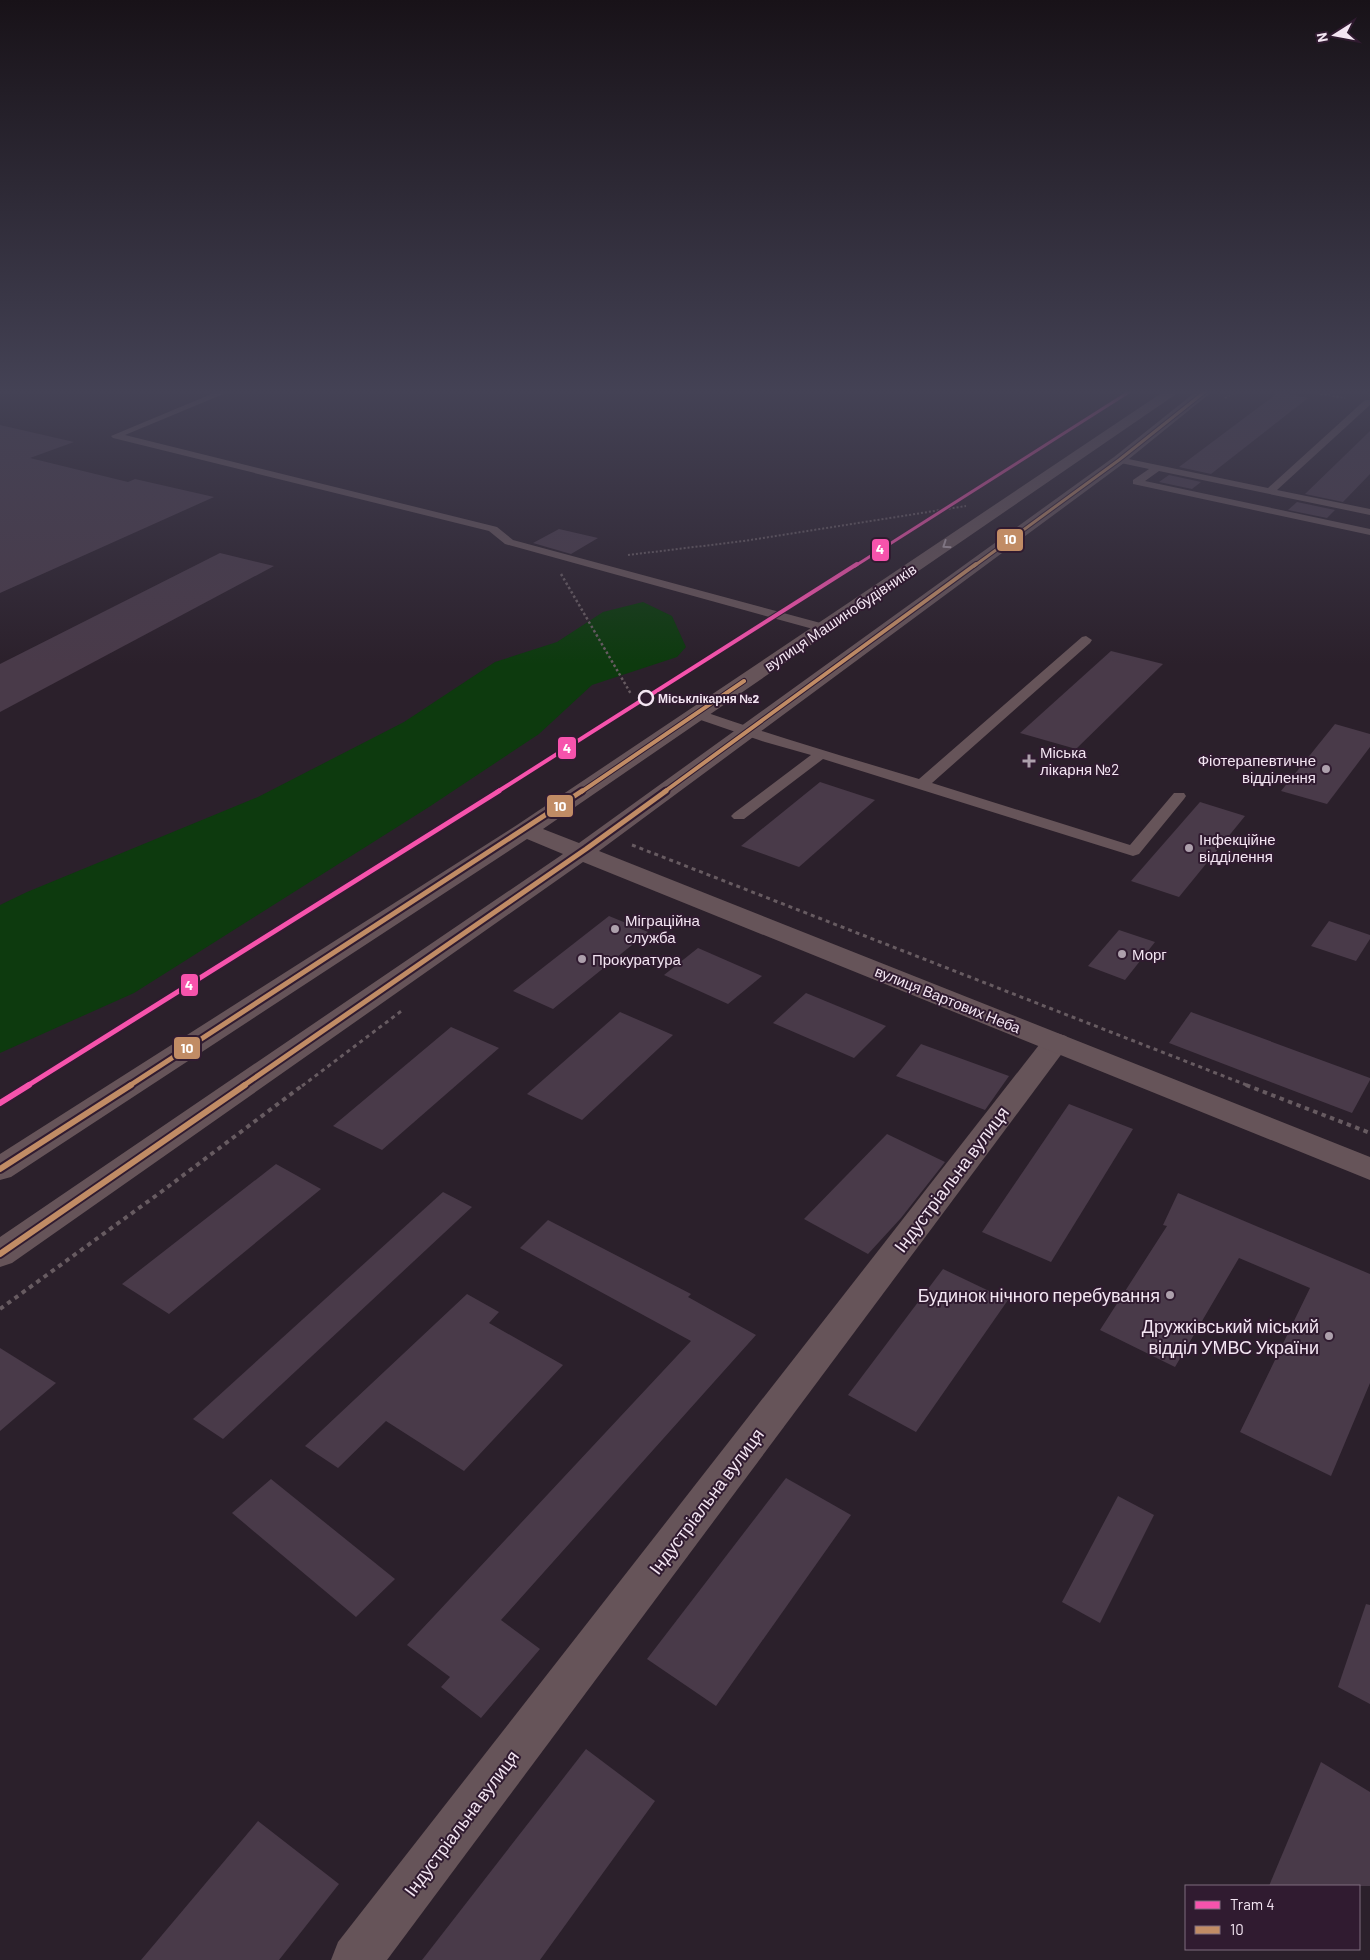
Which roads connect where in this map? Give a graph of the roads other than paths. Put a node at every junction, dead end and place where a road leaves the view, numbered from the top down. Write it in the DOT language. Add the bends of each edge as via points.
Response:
graph roads {
  1 [pos="301,481"];
  2 [pos="1039,481"];
  3 [pos="1090,481"];
  4 [pos="1138,481"];
  5 [pos="1223,481"];
  6 [pos="1280,481"];
  7 [pos="1270,491"];
  8 [pos="1370,512"];
  9 [pos="1370,532"];
  10 [pos="824,628"];
  11 [pos="1086,640"];
  12 [pos="697,714"];
  13 [pos="748,730"];
  14 [pos="822,753"];
  15 [pos="922,785"];
  16 [pos="1179,796"];
  17 [pos="739,816"];
  18 [pos="525,830"];
  19 [pos="592,856"];
  20 [pos="1056,1042"];
  21 [pos="0,1169"];
  22 [pos="1370,1169"];
  23 [pos="0,1254"];
  24 [pos="356,1960"];
  1 -- 10 [label="lane" via="494,529 509,542"];
  2 -- 10 [label="street, вулиця Машинобудівників, one-way"];
  3 -- 13 [label="street"];
  4 -- 9 [label="lane"];
  5 -- 7 [label="lane"];
  6 -- 7 [label="lane"];
  7 -- 8 [label="lane"];
  10 -- 12 [label="street, вулиця Машинобудівників"];
  11 -- 15 [label="lane"];
  12 -- 13 [label="lane"];
  12 -- 18 [label="street, вулиця Машинобудівників"];
  13 -- 14 [label="lane"];
  13 -- 19 [label="street"];
  14 -- 15 [label="lane"];
  14 -- 17 [label="lane"];
  15 -- 16 [label="lane" via="1132,851"];
  18 -- 19 [label="street, вулиця Вартових Неба"];
  18 -- 21 [label="street, вулиця Машинобудівників"];
  19 -- 20 [label="street, вулиця Вартових Неба"];
  19 -- 23 [label="street"];
  20 -- 22 [label="street, вулиця Вартових Неба"];
  20 -- 24 [label="street, Індустріальна вулиця"];
}
